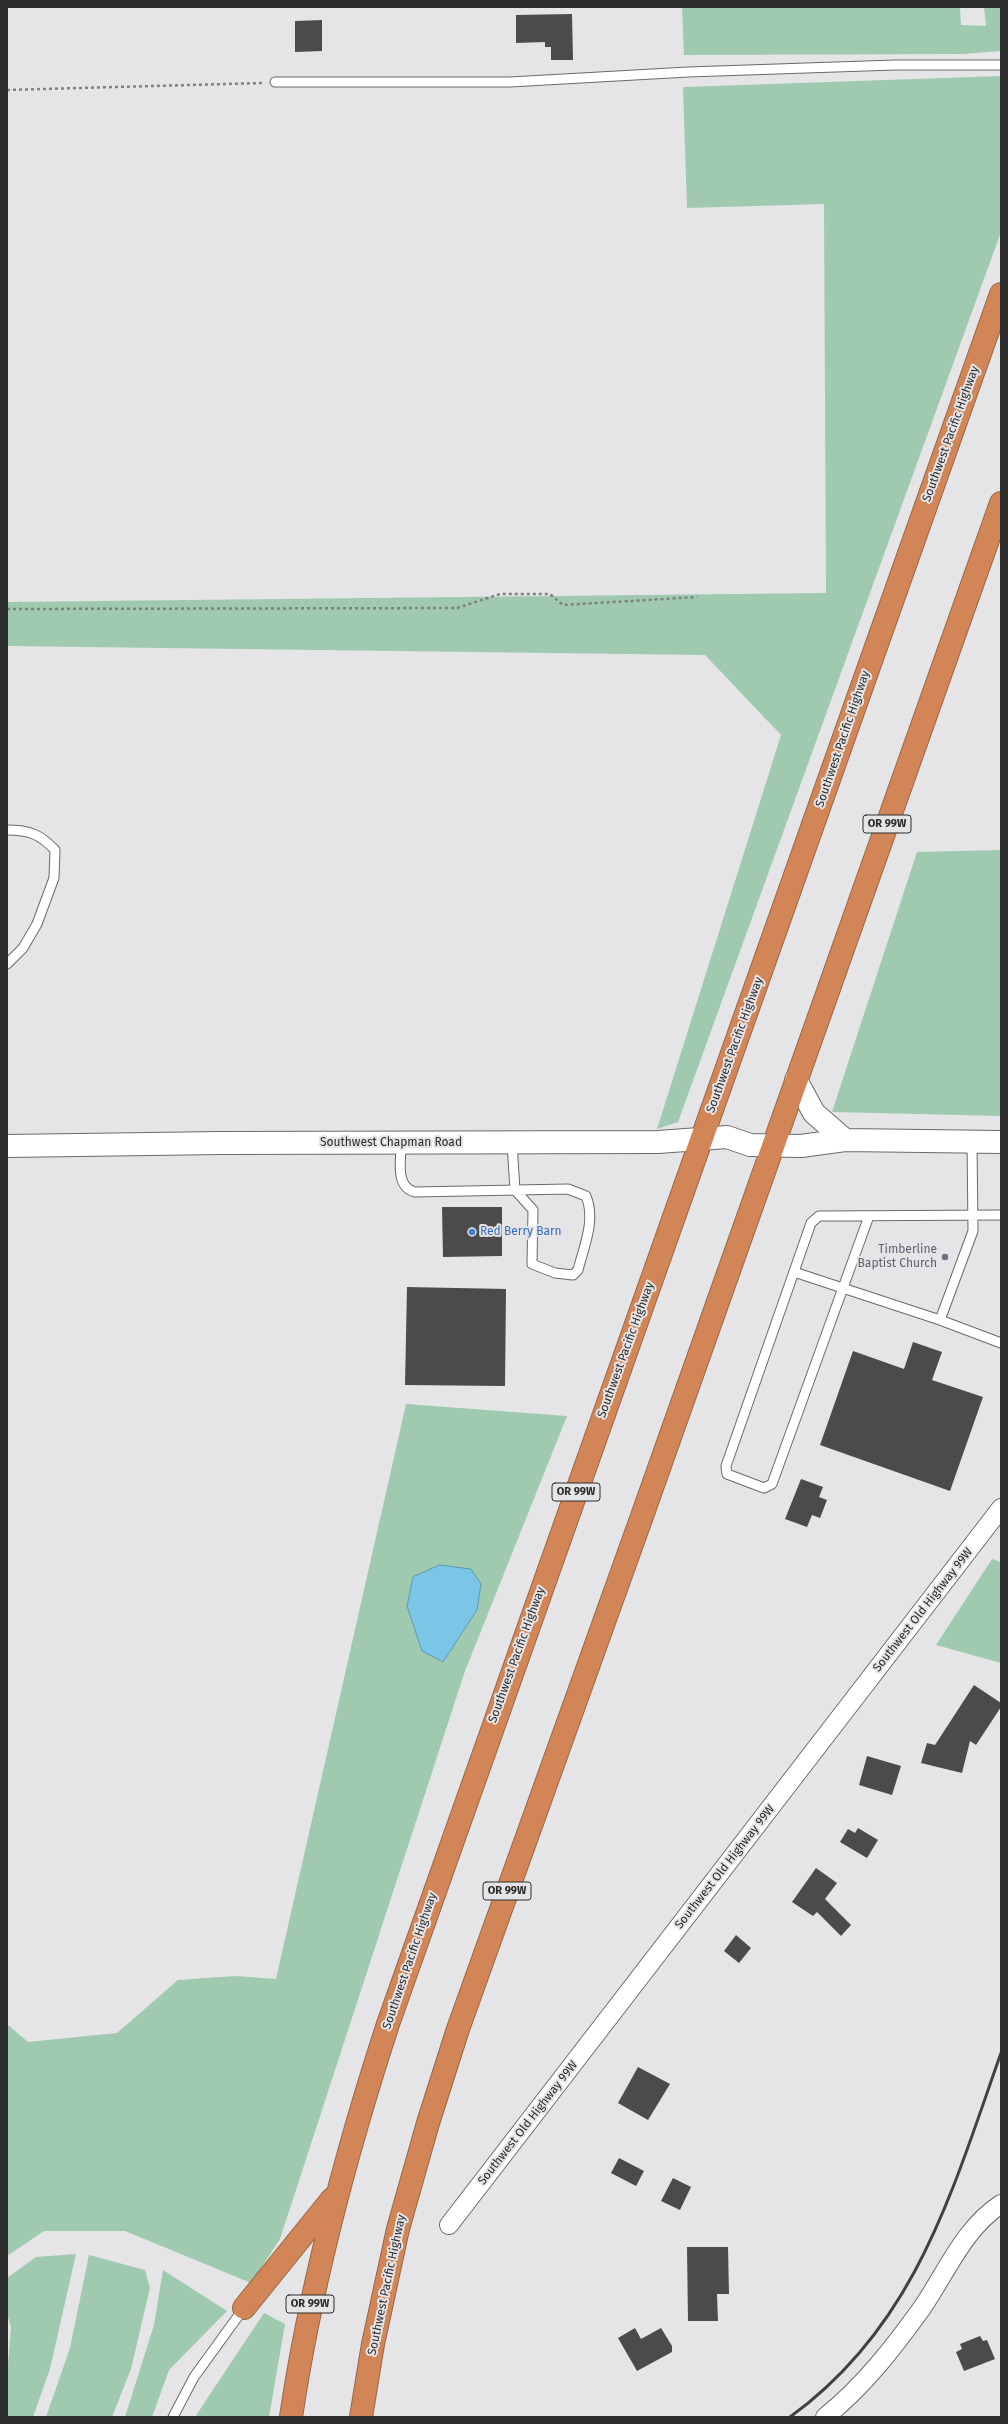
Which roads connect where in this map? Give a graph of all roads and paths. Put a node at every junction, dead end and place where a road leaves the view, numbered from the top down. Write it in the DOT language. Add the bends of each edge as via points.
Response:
graph roads {
  1 [pos="1001,65"];
  2 [pos="274,82"];
  3 [pos="7,90"];
  4 [pos="1001,294"];
  5 [pos="1001,503"];
  6 [pos="697,597"];
  7 [pos="7,609"];
  8 [pos="7,830"];
  9 [pos="7,964"];
  10 [pos="796,1080"];
  11 [pos="701,1139"];
  12 [pos="845,1140"];
  13 [pos="972,1142"];
  14 [pos="1001,1142"];
  15 [pos="512,1143"];
  16 [pos="401,1144"];
  17 [pos="773,1145"];
  18 [pos="7,1146"];
  19 [pos="515,1190"];
  20 [pos="972,1215"];
  21 [pos="1001,1215"];
  22 [pos="870,1216"];
  23 [pos="794,1272"];
  24 [pos="843,1289"];
  25 [pos="940,1320"];
  26 [pos="1001,1343"];
  27 [pos="1001,1508"];
  28 [pos="337,2193"];
  29 [pos="1001,2204"];
  30 [pos="450,2225"];
  31 [pos="244,2308"];
  32 [pos="173,2417"];
  33 [pos="291,2417"];
  34 [pos="362,2417"];
  35 [pos="825,2417"];
  1 -- 2 [label="lane" via="894,65 510,82"];
  2 -- 3 [label="path"];
  4 -- 11 [label="highway, Southwest Pacific Highway / OR 99W"];
  5 -- 10 [label="highway, Southwest Pacific Highway / OR 99W"];
  6 -- 7 [label="path" via="563,605 550,594 500,594 457,608"];
  8 -- 9 [label="lane" via="21,830 43,837 56,850 54,878 37,924 23,948"];
  10 -- 12 [label="street" via="814,1113"];
  10 -- 17 [label="highway, Southwest Pacific Highway / OR 99W"];
  11 -- 15 [label="street, Southwest Chapman Road" via="658,1142"];
  11 -- 17 [label="street, Southwest Chapman Road" via="727,1137 750,1145"];
  11 -- 28 [label="highway, Southwest Pacific Highway / OR 99W" via="407,1969 367,2088"];
  12 -- 13 [label="street, Southwest Chapman Road"];
  12 -- 17 [label="street, Southwest Chapman Road" via="801,1146"];
  13 -- 14 [label="street, Southwest Chapman Road"];
  13 -- 20 [label="lane"];
  15 -- 16 [label="street, Southwest Chapman Road"];
  15 -- 19 [label="lane"];
  16 -- 18 [label="street, Southwest Chapman Road"];
  16 -- 19 [label="lane" via="402,1184 407,1190"];
  17 -- 34 [label="highway, Southwest Pacific Highway / OR 99W" via="442,2076 398,2229 373,2344"];
  19 -- 19 [label="lane" via="533,1210 532,1264 555,1273 573,1275 578,1270 591,1219 586,1196 568,1189"];
  20 -- 21 [label="lane"];
  20 -- 22 [label="lane"];
  20 -- 25 [label="lane" via="973,1231"];
  22 -- 23 [label="lane" via="819,1216 811,1223"];
  22 -- 24 [label="lane"];
  23 -- 24 [label="lane"];
  23 -- 24 [label="lane" via="726,1466 727,1474 764,1488 772,1484"];
  24 -- 25 [label="lane"];
  25 -- 26 [label="lane"];
  27 -- 30 [label="street, Southwest Old Highway 99W"];
  28 -- 31 [label="highway"];
  28 -- 33 [label="highway, Southwest Pacific Highway / OR 99W" via="307,2318"];
  29 -- 35 [label="street" via="992,2210 956,2251 922,2307 881,2362"];
  31 -- 32 [label="lane" via="194,2377"];
}
